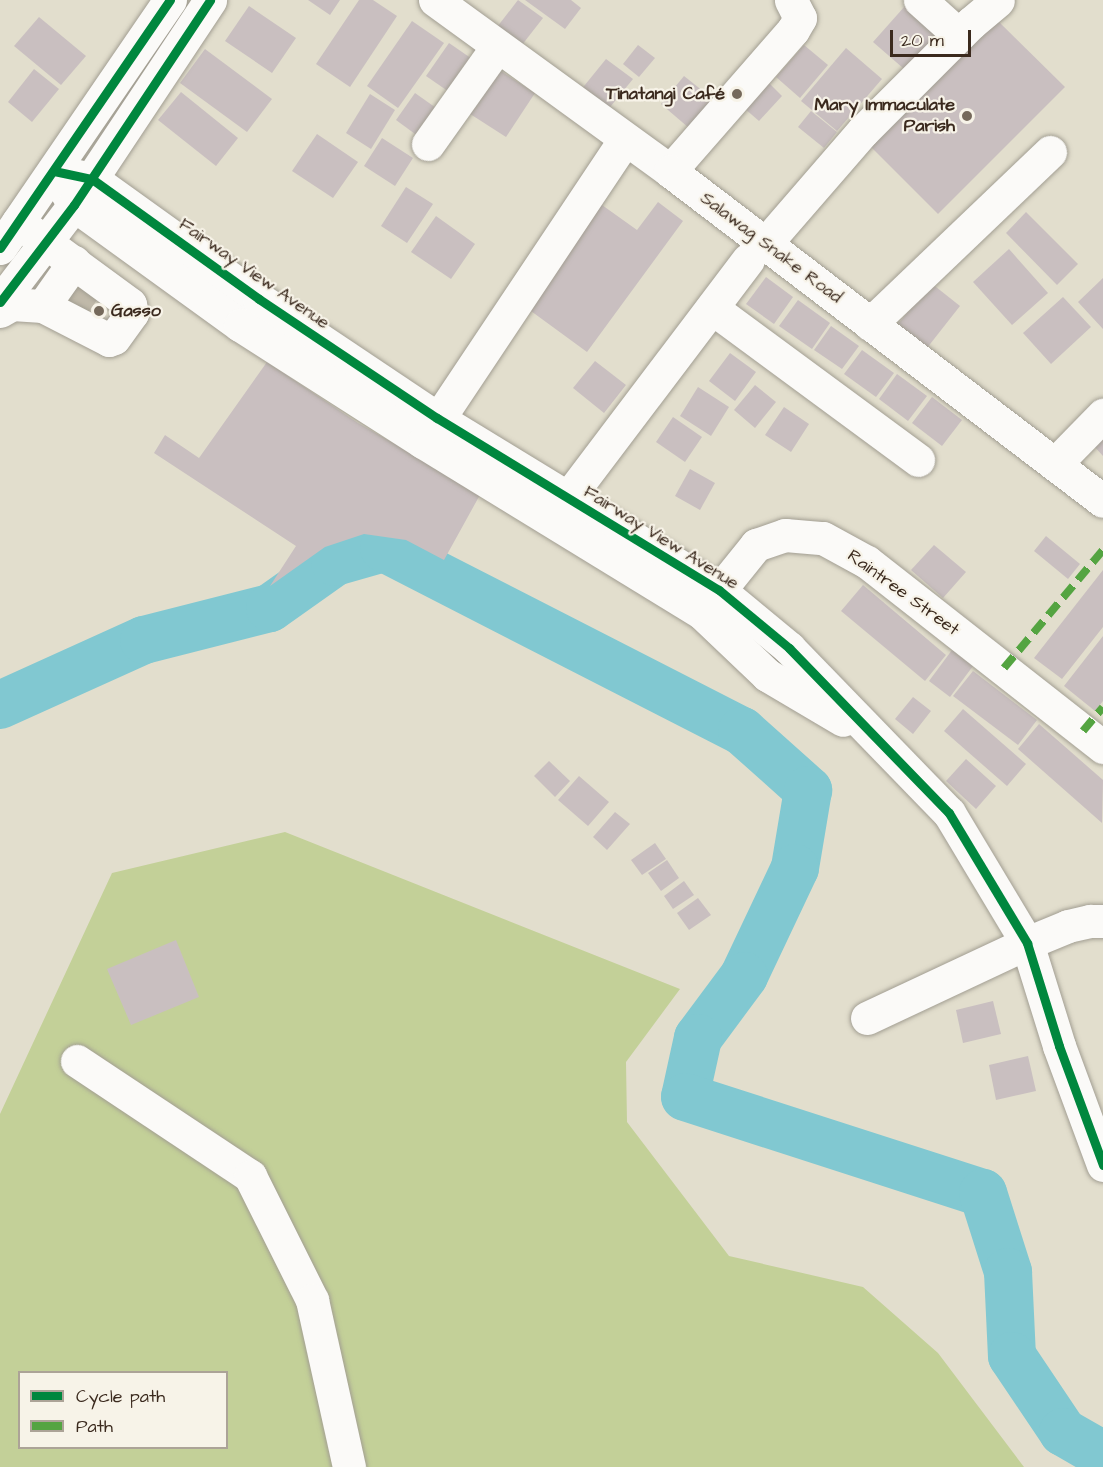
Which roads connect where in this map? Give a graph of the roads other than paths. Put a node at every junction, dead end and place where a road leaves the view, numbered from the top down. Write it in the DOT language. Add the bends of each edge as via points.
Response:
graph roads {
  1 [pos="170,0"];
  2 [pos="210,0"];
  3 [pos="435,0"];
  4 [pos="791,0"];
  5 [pos="920,0"];
  6 [pos="998,0"];
  7 [pos="959,35"];
  8 [pos="497,46"];
  9 [pos="625,139"];
  10 [pos="428,144"];
  11 [pos="1050,152"];
  12 [pos="54,171"];
  13 [pos="670,171"];
  14 [pos="83,192"];
  15 [pos="9,235"];
  16 [pos="46,243"];
  17 [pos="757,252"];
  18 [pos="0,302"];
  19 [pos="712,308"];
  20 [pos="0,311"];
  21 [pos="870,324"];
  22 [pos="1103,414"];
  23 [pos="430,430"];
  24 [pos="918,460"];
  25 [pos="1055,464"];
  26 [pos="567,499"];
  27 [pos="1103,501"];
  28 [pos="710,601"];
  29 [pos="1103,747"];
  30 [pos="1103,921"];
  31 [pos="1028,943"];
  32 [pos="867,1018"];
  33 [pos="77,1062"];
  34 [pos="1103,1165"];
  35 [pos="349,1467"];
  1 -- 12 [label="street"];
  2 -- 14 [label="street"];
  3 -- 8 [label="street, Salawag Snake Road"];
  4 -- 13 [label="street" via="800,18 793,30"];
  5 -- 7 [label="street"];
  6 -- 7 [label="street"];
  7 -- 17 [label="street" via="863,131"];
  8 -- 9 [label="street, Salawag Snake Road"];
  8 -- 10 [label="street"];
  9 -- 13 [label="street, Salawag Snake Road"];
  9 -- 23 [label="street"];
  11 -- 21 [label="street"];
  12 -- 14 [label="street, Fairway View Avenue"];
  12 -- 15 [label="street"];
  13 -- 17 [label="street, Salawag Snake Road"];
  14 -- 16 [label="street"];
  14 -- 23 [label="street, Fairway View Avenue" via="249,312"];
  15 -- 16 [label="street"];
  16 -- 18 [label="street"];
  16 -- 20 [label="street" via="72,292 12,304"];
  17 -- 19 [label="street"];
  17 -- 21 [label="street, Salawag Snake Road"];
  19 -- 24 [label="street"];
  19 -- 26 [label="street"];
  21 -- 25 [label="street, Salawag Snake Road"];
  22 -- 25 [label="street"];
  23 -- 26 [label="street, Fairway View Avenue"];
  23 -- 28 [label="street, Fairway View Avenue"];
  25 -- 27 [label="street, Salawag Snake Road"];
  26 -- 28 [label="street, Fairway View Avenue"];
  28 -- 29 [label="street, Raintree Street" via="756,545 785,535 823,538 867,562"];
  28 -- 31 [label="street, Fairway View Avenue" via="767,675 878,741 949,813"];
  30 -- 31 [label="street" via="1068,926"];
  31 -- 32 [label="street"];
  31 -- 34 [label="street, Fairway View Avenue" via="1059,1046"];
  33 -- 35 [label="street" via="250,1176 312,1299"];
}
